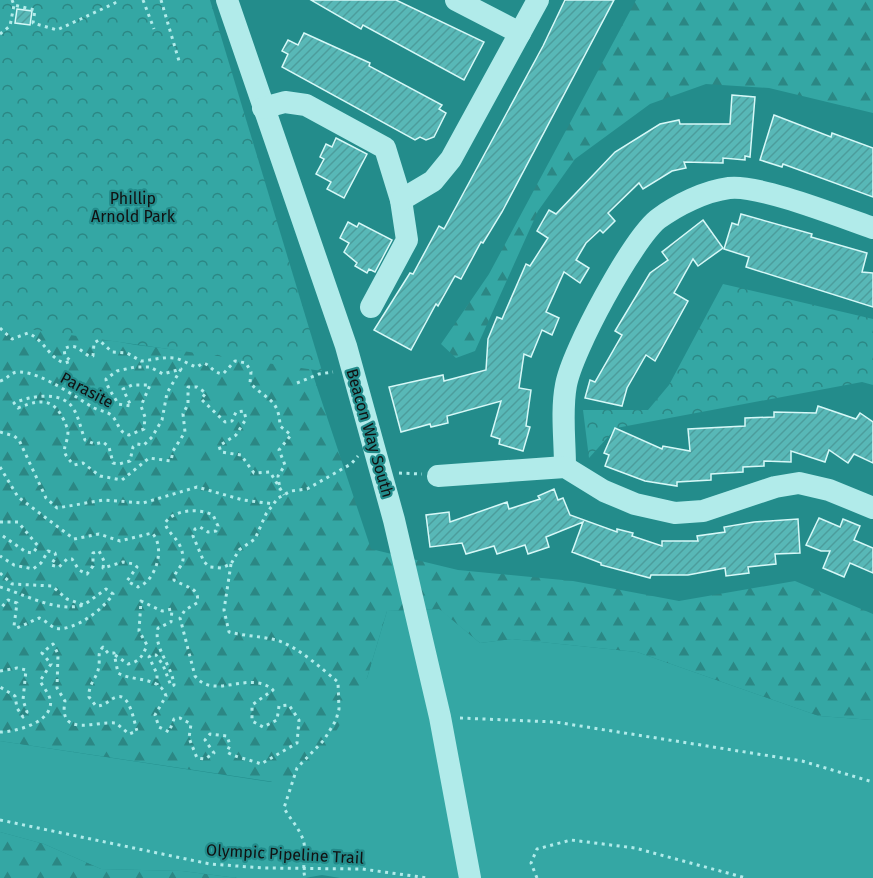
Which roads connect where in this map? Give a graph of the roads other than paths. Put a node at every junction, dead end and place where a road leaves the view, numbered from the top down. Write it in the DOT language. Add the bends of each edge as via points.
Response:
graph roads {
  1 [pos="227,0"];
  2 [pos="456,0"];
  3 [pos="538,0"];
  4 [pos="520,33"];
  5 [pos="263,108"];
  6 [pos="401,200"];
  7 [pos="873,228"];
  8 [pos="371,307"];
  9 [pos="565,466"];
  10 [pos="438,476"];
  11 [pos="873,508"];
  12 [pos="470,878"];
  1 -- 5 [label="street, Beacon Way South"];
  2 -- 4 [label="street"];
  3 -- 4 [label="street"];
  4 -- 6 [label="street" via="451,159 433,181"];
  5 -- 6 [label="street" via="285,102 306,105 385,148"];
  5 -- 12 [label="street, Beacon Way South" via="353,370 382,475 440,717"];
  6 -- 8 [label="street" via="407,240"];
  7 -- 9 [label="street" via="753,189 729,188 687,202 659,219 643,234 613,282 590,324 566,383"];
  9 -- 10 [label="street"];
  9 -- 11 [label="street" via="604,491 635,504 675,513 704,511 799,483"];
}
